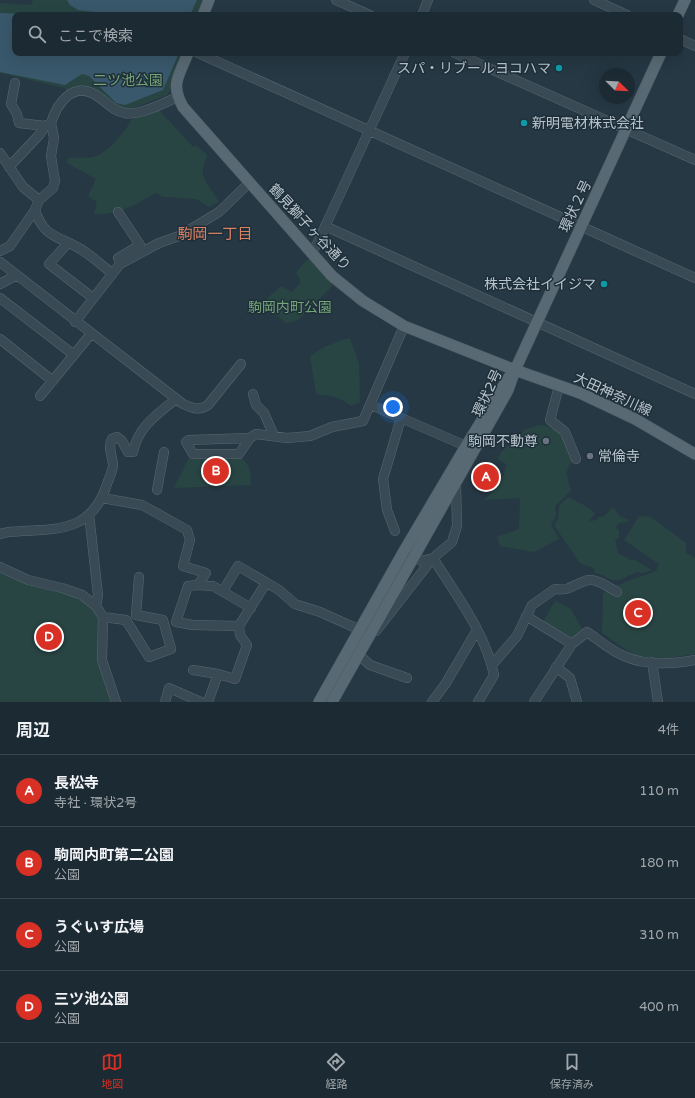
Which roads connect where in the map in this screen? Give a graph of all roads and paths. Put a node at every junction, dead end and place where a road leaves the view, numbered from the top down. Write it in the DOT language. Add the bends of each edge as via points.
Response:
graph roads {
  1 [pos="209,0"];
  2 [pos="336,0"];
  3 [pos="428,0"];
  4 [pos="594,0"];
  5 [pos="685,0"];
  6 [pos="204,12"];
  7 [pos="363,12"];
  8 [pos="423,12"];
  9 [pos="620,12"];
  10 [pos="679,12"];
  11 [pos="683,40"];
  12 [pos="695,46"];
  13 [pos="187,56"];
  14 [pos="205,56"];
  15 [pos="403,56"];
  16 [pos="461,56"];
  17 [pos="660,56"];
  18 [pos="15,83"];
  19 [pos="177,98"];
  20 [pos="48,124"];
  21 [pos="369,130"];
  22 [pos="626,130"];
  23 [pos="0,153"];
  24 [pos="695,160"];
  25 [pos="9,167"];
  26 [pos="249,183"];
  27 [pos="39,200"];
  28 [pos="36,210"];
  29 [pos="118,212"];
  30 [pos="325,226"];
  31 [pos="582,226"];
  32 [pos="68,243"];
  33 [pos="0,251"];
  34 [pos="310,253"];
  35 [pos="0,262"];
  36 [pos="121,264"];
  37 [pos="112,273"];
  38 [pos="16,275"];
  39 [pos="695,278"];
  40 [pos="0,284"];
  41 [pos="0,298"];
  42 [pos="93,298"];
  43 [pos="75,322"];
  44 [pos="537,323"];
  45 [pos="404,326"];
  46 [pos="91,334"];
  47 [pos="0,340"];
  48 [pos="74,355"];
  49 [pos="241,364"];
  50 [pos="514,370"];
  51 [pos="53,381"];
  52 [pos="559,386"];
  53 [pos="253,394"];
  54 [pos="695,394"];
  55 [pos="40,396"];
  56 [pos="176,399"];
  57 [pos="370,405"];
  58 [pos="400,418"];
  59 [pos="274,436"];
  60 [pos="250,438"];
  61 [pos="466,446"];
  62 [pos="164,452"];
  63 [pos="695,454"];
  64 [pos="576,460"];
  65 [pos="456,484"];
  66 [pos="157,490"];
  67 [pos="102,498"];
  68 [pos="89,514"];
  69 [pos="394,531"];
  70 [pos="0,534"];
  71 [pos="404,551"];
  72 [pos="414,557"];
  73 [pos="433,558"];
  74 [pos="0,567"];
  75 [pos="139,577"];
  76 [pos="266,583"];
  77 [pos="198,585"];
  78 [pos="223,591"];
  79 [pos="617,592"];
  80 [pos="96,606"];
  81 [pos="251,608"];
  82 [pos="526,616"];
  83 [pos="102,617"];
  84 [pos="239,626"];
  85 [pos="358,629"];
  86 [pos="477,630"];
  87 [pos="572,644"];
  88 [pos="359,656"];
  89 [pos="695,660"];
  90 [pos="652,662"];
  91 [pos="492,665"];
  92 [pos="556,667"];
  93 [pos="193,670"];
  94 [pos="218,674"];
  95 [pos="407,678"];
  96 [pos="116,702"];
  97 [pos="165,702"];
  98 [pos="201,702"];
  99 [pos="208,702"];
  100 [pos="318,702"];
  101 [pos="332,702"];
  102 [pos="432,702"];
  103 [pos="478,702"];
  104 [pos="534,702"];
  105 [pos="577,702"];
  106 [pos="658,702"];
  1 -- 6 [label="main road"];
  2 -- 7 [label="street"];
  3 -- 8 [label="street"];
  4 -- 9 [label="street"];
  5 -- 10 [label="main road"];
  11 -- 12 [label="street"];
  13 -- 19 [label="main road" via="175,84"];
  14 -- 21 [label="street"];
  15 -- 21 [label="street"];
  16 -- 22 [label="street"];
  17 -- 22 [label="main road, 環状２号"];
  18 -- 20 [label="street" via="11,104 19,122"];
  19 -- 20 [label="street" via="126,114 115,110 94,94 82,90 70,93 62,101"];
  19 -- 26 [label="main road, 鶴見獅子ヶ谷通り"];
  20 -- 25 [label="street"];
  20 -- 27 [label="street" via="54,138 51,156 55,181 53,188"];
  21 -- 30 [label="street"];
  21 -- 31 [label="street"];
  22 -- 24 [label="street"];
  22 -- 31 [label="main road, 環状２号"];
  23 -- 25 [label="street"];
  25 -- 27 [label="street" via="22,186"];
  26 -- 34 [label="main road, 鶴見獅子ヶ谷通り"];
  26 -- 36 [label="street" via="219,212 179,236"];
  27 -- 28 [label="street"];
  28 -- 32 [label="street" via="42,227 51,235"];
  28 -- 33 [label="street" via="10,246"];
  29 -- 36 [label="street" via="140,245 118,258"];
  30 -- 34 [label="street" via="315,249"];
  30 -- 44 [label="street"];
  31 -- 39 [label="street"];
  31 -- 44 [label="main road, 環状２号"];
  32 -- 37 [label="street" via="78,247"];
  32 -- 42 [label="street" via="49,264"];
  34 -- 45 [label="main road, 鶴見獅子ヶ谷通り" via="332,276 357,296"];
  35 -- 38 [label="street"];
  36 -- 37 [label="street"];
  37 -- 42 [label="street"];
  38 -- 40 [label="street"];
  38 -- 43 [label="street"];
  41 -- 48 [label="street"];
  42 -- 43 [label="street"];
  43 -- 46 [label="street"];
  44 -- 50 [label="main road, 環状２号"];
  44 -- 54 [label="street"];
  45 -- 50 [label="main road, 鶴見獅子ヶ谷通り"];
  45 -- 57 [label="street"];
  46 -- 48 [label="street"];
  46 -- 56 [label="street"];
  47 -- 51 [label="street"];
  48 -- 51 [label="street"];
  49 -- 56 [label="street" via="203,408 195,409"];
  50 -- 52 [label="main road, 大田神奈川線"];
  50 -- 61 [label="main road, 環状2号" via="502,385"];
  50 -- 65 [label="main road, 環状2号" via="508,390"];
  51 -- 55 [label="street"];
  52 -- 63 [label="main road, 大田神奈川線" via="635,419"];
  52 -- 64 [label="street" via="550,420 565,432"];
  53 -- 59 [label="street" via="256,405 264,413"];
  56 -- 67 [label="street" via="146,424 136,440 133,452 128,452 117,437 112,439 110,442 113,466"];
  57 -- 58 [label="street"];
  57 -- 59 [label="street" via="363,421 332,427 310,436"];
  58 -- 61 [label="street"];
  58 -- 69 [label="street" via="383,480 387,510"];
  59 -- 60 [label="street" via="256,434"];
  60 -- 60 [label="street" via="239,454 193,454 186,442"];
  61 -- 71 [label="main road, 環状2号"];
  62 -- 66 [label="street"];
  65 -- 72 [label="main road, 環状2号"];
  65 -- 73 [label="street" via="457,526 452,542"];
  67 -- 68 [label="street"];
  67 -- 77 [label="street" via="142,506 187,530 190,540 183,566 206,573"];
  68 -- 70 [label="street" via="67,528"];
  68 -- 80 [label="street" via="98,595"];
  71 -- 72 [label="street"];
  71 -- 85 [label="main road, 環状2号"];
  72 -- 73 [label="street" via="425,561"];
  72 -- 88 [label="main road, 環状2号"];
  73 -- 86 [label="street"];
  73 -- 88 [label="street"];
  74 -- 80 [label="street" via="28,580 82,595"];
  75 -- 83 [label="street" via="136,615 163,620 171,649 149,657 126,620"];
  76 -- 78 [label="street" via="238,566"];
  76 -- 81 [label="street"];
  76 -- 85 [label="street" via="295,604"];
  77 -- 78 [label="street" via="213,586"];
  77 -- 84 [label="street" via="188,586 176,622"];
  78 -- 81 [label="street"];
  79 -- 82 [label="street" via="601,583 586,580 566,591 555,589 532,605"];
  80 -- 83 [label="street"];
  81 -- 84 [label="street"];
  82 -- 87 [label="street"];
  82 -- 91 [label="street" via="517,636"];
  83 -- 96 [label="street" via="102,660"];
  84 -- 94 [label="street" via="240,634 248,645 235,679"];
  85 -- 100 [label="main road, 環状2号"];
  86 -- 91 [label="street"];
  86 -- 102 [label="street"];
  87 -- 90 [label="street" via="588,632 624,656"];
  87 -- 92 [label="street"];
  88 -- 95 [label="street" via="370,665"];
  88 -- 101 [label="main road, 環状2号"];
  89 -- 90 [label="street" via="677,663"];
  90 -- 106 [label="street"];
  91 -- 103 [label="street" via="494,675"];
  92 -- 104 [label="street"];
  92 -- 105 [label="street" via="570,678"];
  93 -- 94 [label="street"];
  94 -- 99 [label="street"];
  97 -- 98 [label="street" via="169,688"];
}
